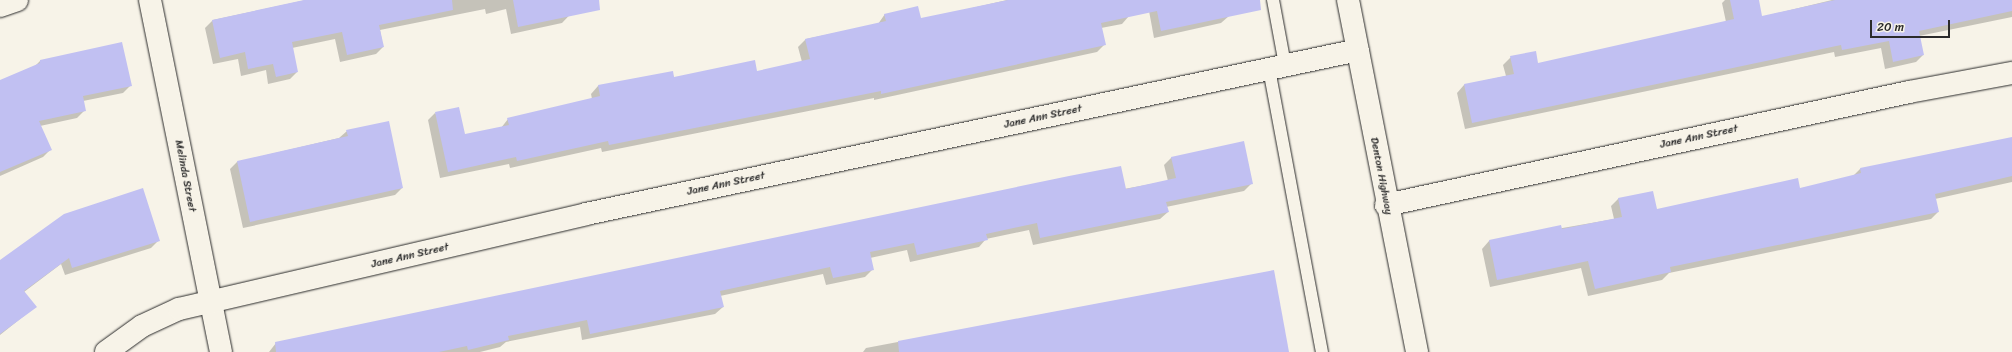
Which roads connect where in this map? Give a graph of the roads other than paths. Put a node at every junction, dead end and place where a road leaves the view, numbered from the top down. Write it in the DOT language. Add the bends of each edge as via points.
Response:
graph roads {
  1 [pos="17,0"];
  2 [pos="150,0"];
  3 [pos="1273,0"];
  4 [pos="1348,0"];
  5 [pos="0,6"];
  6 [pos="1358,50"];
  7 [pos="1277,67"];
  8 [pos="2012,73"];
  9 [pos="1386,205"];
  10 [pos="210,303"];
  11 [pos="106,352"];
  12 [pos="221,352"];
  13 [pos="1322,352"];
  14 [pos="1417,352"];
  1 -- 5 [label="street"];
  2 -- 10 [label="street, Melinda Street"];
  3 -- 7 [label="lane"];
  4 -- 6 [label="street, Denton Highway"];
  6 -- 7 [label="street, Jane Ann Street"];
  6 -- 9 [label="street, Denton Highway"];
  7 -- 10 [label="street, Jane Ann Street" via="586,214"];
  7 -- 13 [label="lane"];
  8 -- 9 [label="street, Jane Ann Street" via="1909,92"];
  9 -- 14 [label="street, Denton Highway"];
  10 -- 11 [label="street, Jane Ann Street" via="179,310 142,326"];
  10 -- 12 [label="street, Melinda Street"];
}
